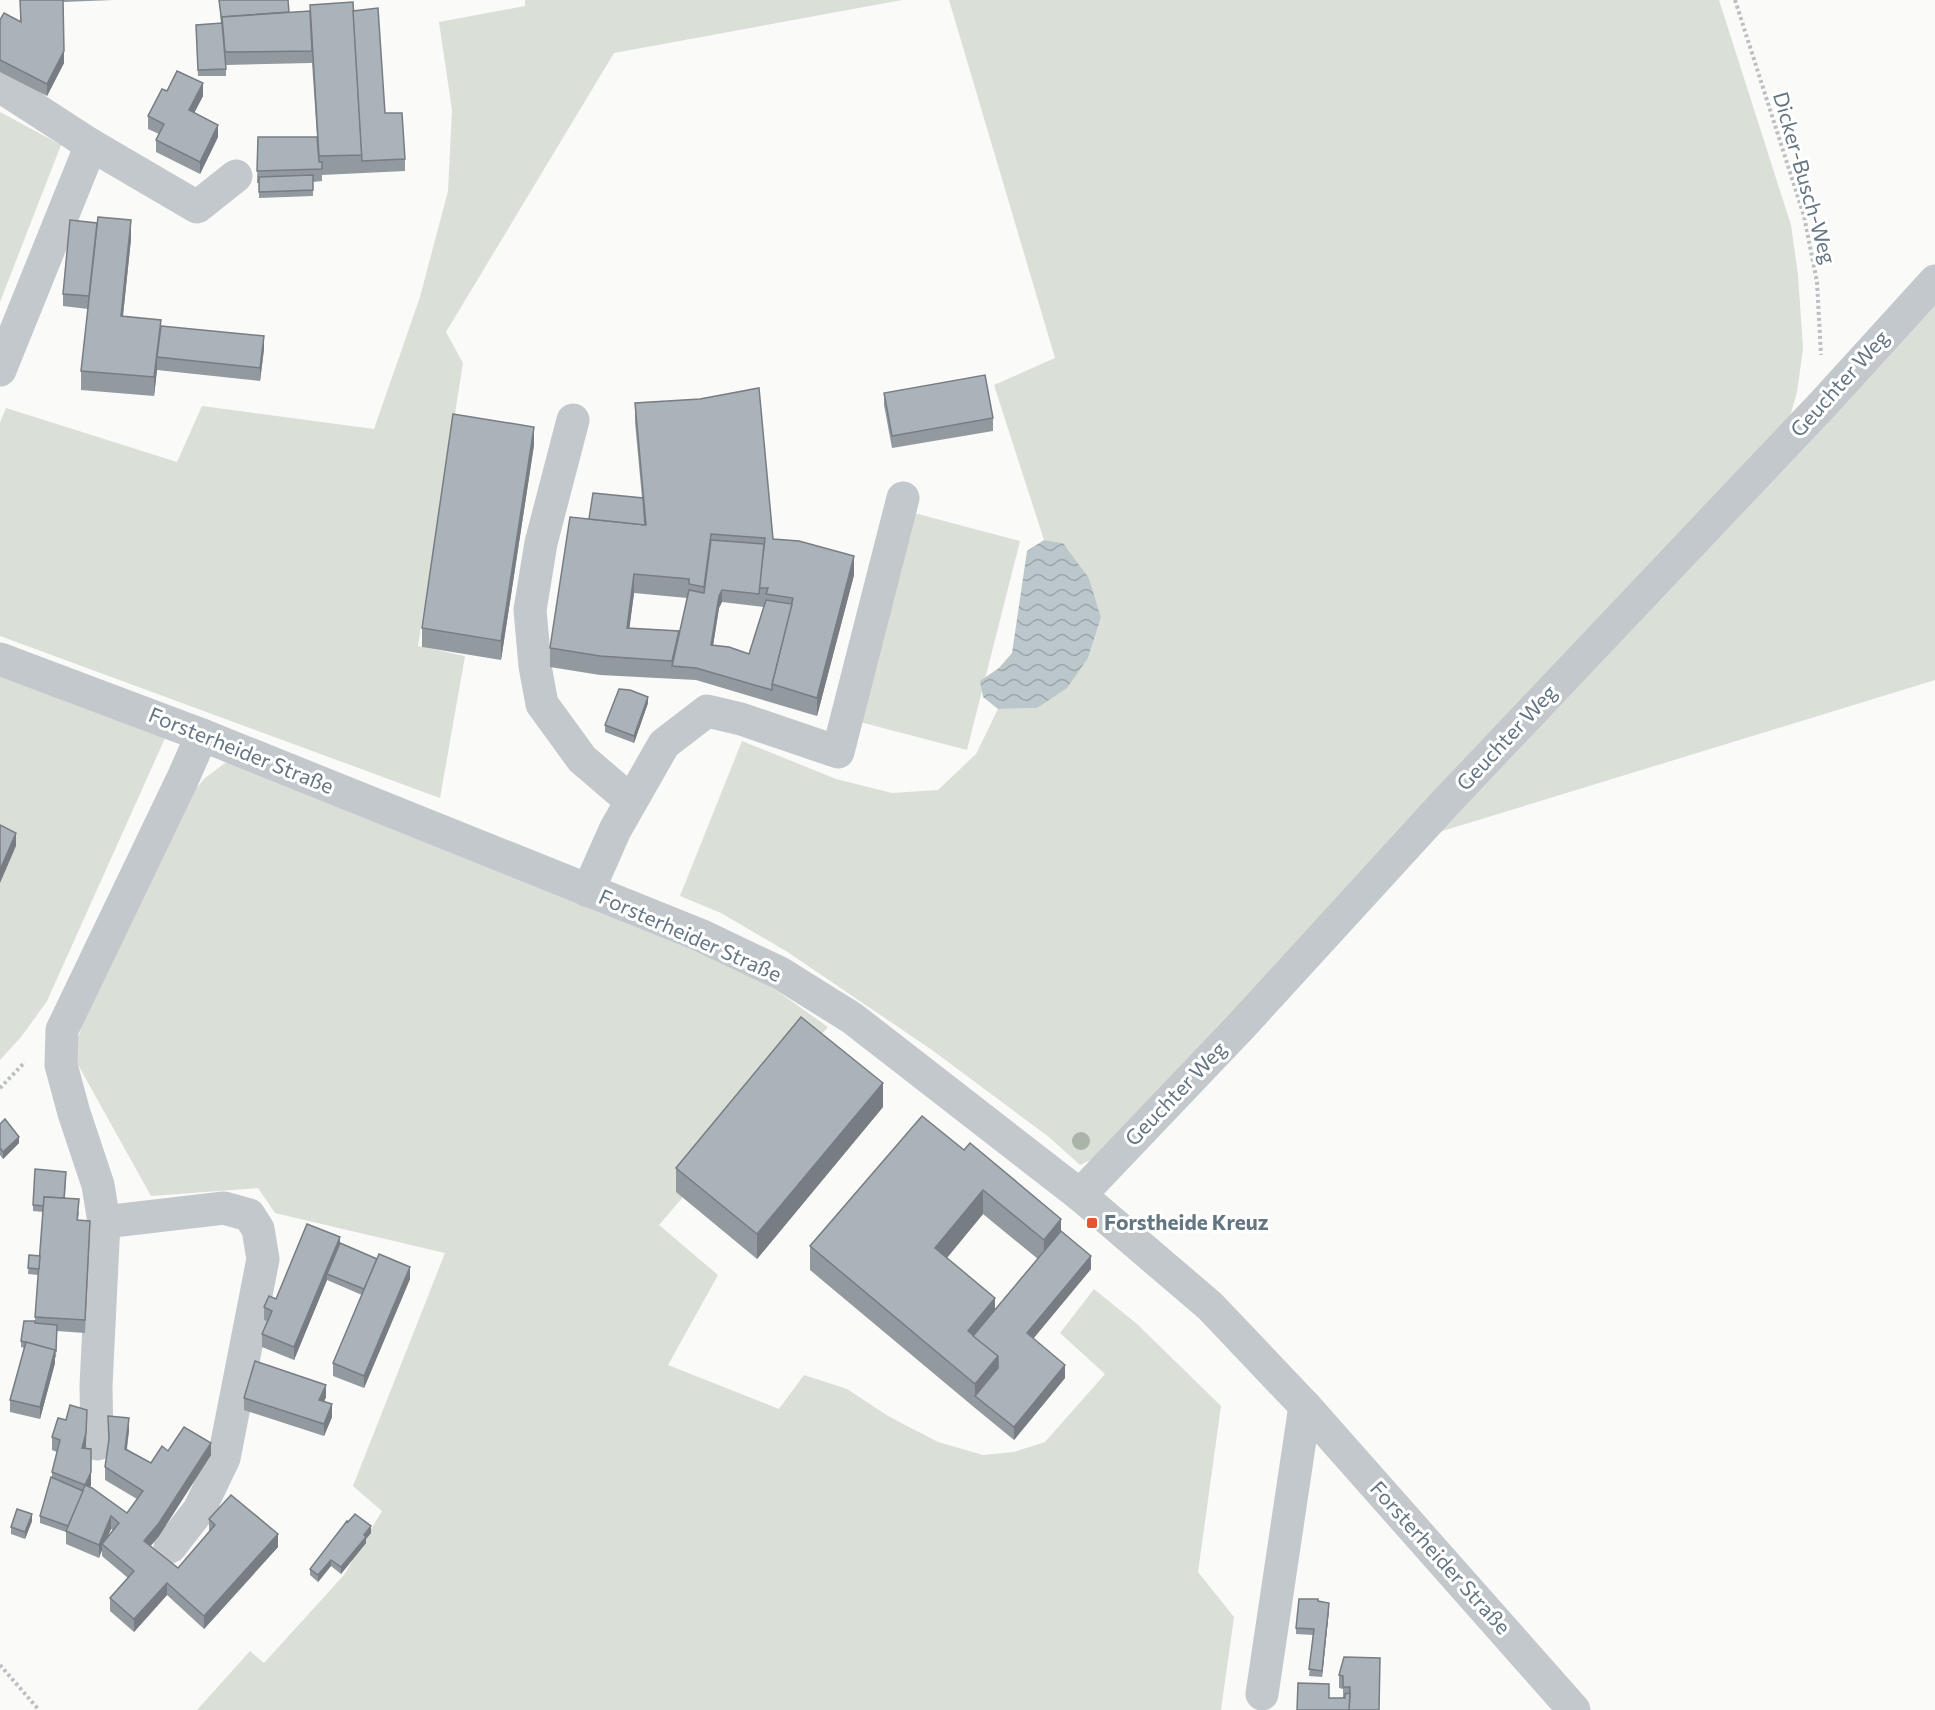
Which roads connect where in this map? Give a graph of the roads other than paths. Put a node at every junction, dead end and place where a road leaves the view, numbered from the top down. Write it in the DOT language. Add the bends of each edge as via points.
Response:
graph roads {
  1 [pos="0,86"];
  2 [pos="92,146"];
  3 [pos="236,176"];
  4 [pos="1935,281"];
  5 [pos="0,370"];
  6 [pos="573,420"];
  7 [pos="903,498"];
  8 [pos="0,659"];
  9 [pos="202,735"];
  10 [pos="631,801"];
  11 [pos="588,891"];
  12 [pos="1080,1195"];
  13 [pos="104,1222"];
  14 [pos="1305,1406"];
  15 [pos="97,1443"];
  16 [pos="170,1547"];
  17 [pos="1262,1694"];
  18 [pos="1574,1710"];
  1 -- 2 [label="street"];
  2 -- 3 [label="street" via="197,207"];
  2 -- 5 [label="street"];
  4 -- 12 [label="street, Geuchter Weg"];
  6 -- 10 [label="street" via="541,543 530,610 535,666 542,704 582,759"];
  7 -- 10 [label="street" via="838,752 707,711 664,744"];
  8 -- 9 [label="street, Forsterheider Straße"];
  9 -- 11 [label="street, Forsterheider Straße"];
  9 -- 13 [label="street" via="62,1030 61,1065 98,1185"];
  10 -- 11 [label="street"];
  11 -- 12 [label="street, Forsterheider Straße" via="700,935 780,973 852,1018"];
  12 -- 14 [label="street, Forsterheider Straße" via="1210,1306"];
  13 -- 15 [label="street"];
  13 -- 16 [label="street" via="224,1208 249,1215 258,1229 263,1258 224,1458 199,1510"];
  14 -- 17 [label="street"];
  14 -- 18 [label="street, Forsterheider Straße"];
}
